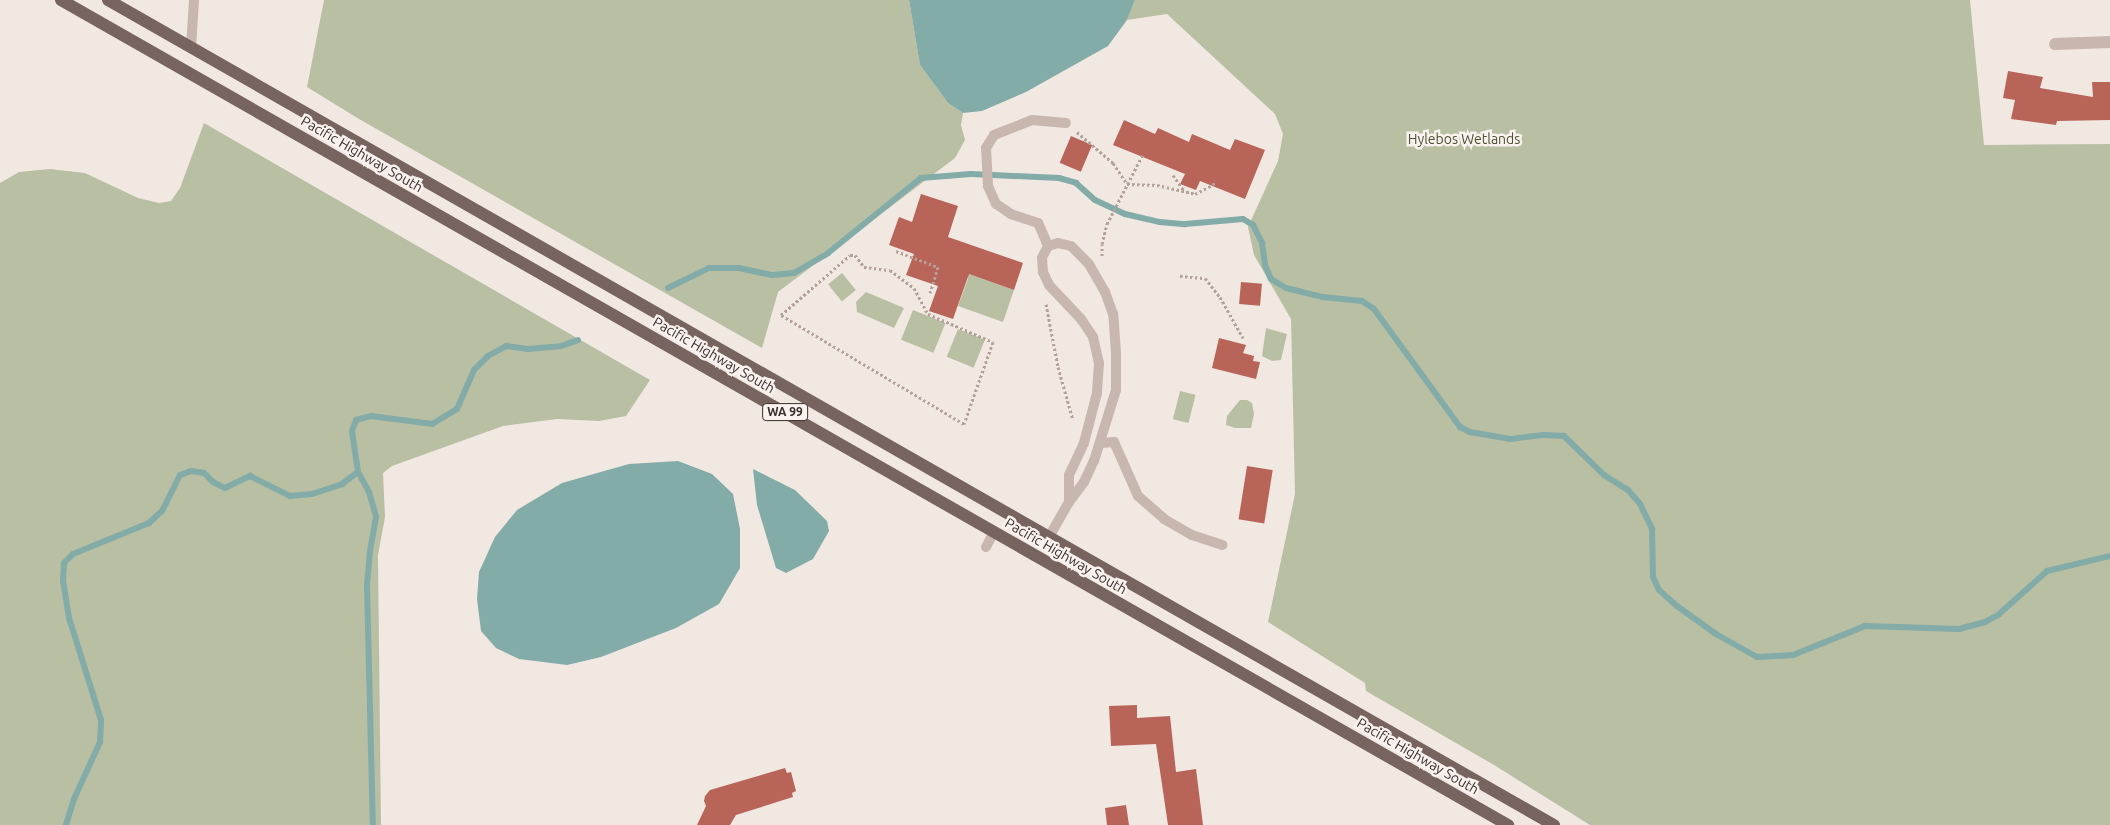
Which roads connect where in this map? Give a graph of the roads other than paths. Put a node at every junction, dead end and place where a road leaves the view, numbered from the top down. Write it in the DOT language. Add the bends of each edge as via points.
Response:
graph roads {
  1 [pos="61,0"];
  2 [pos="108,0"];
  3 [pos="194,0"];
  4 [pos="2110,42"];
  5 [pos="2055,44"];
  6 [pos="191,48"];
  7 [pos="1066,122"];
  8 [pos="1048,246"];
  9 [pos="1101,443"];
  10 [pos="1068,502"];
  11 [pos="994,532"];
  12 [pos="1049,537"];
  13 [pos="1222,545"];
  14 [pos="986,547"];
  15 [pos="1508,825"];
  16 [pos="1554,825"];
  1 -- 11 [label="main road, Pacific Highway South / WA 99"];
  2 -- 6 [label="main road, Pacific Highway South / WA 99"];
  3 -- 6 [label="lane"];
  4 -- 5 [label="street"];
  6 -- 12 [label="main road, Pacific Highway South / WA 99"];
  7 -- 8 [label="lane" via="1032,120 994,135 986,148 988,186 996,204 1011,214 1038,223"];
  8 -- 9 [label="lane" via="1058,243 1071,246 1089,264 1113,314 1116,390"];
  8 -- 10 [label="lane" via="1042,258 1043,272 1049,285 1093,337 1099,363 1098,393 1084,443 1069,475"];
  9 -- 10 [label="lane" via="1084,482"];
  9 -- 13 [label="lane" via="1114,442 1138,496 1164,519 1192,535"];
  10 -- 12 [label="lane"];
  11 -- 14 [label="lane"];
  11 -- 15 [label="main road, Pacific Highway South / WA 99"];
  12 -- 16 [label="main road, Pacific Highway South / WA 99"];
}
